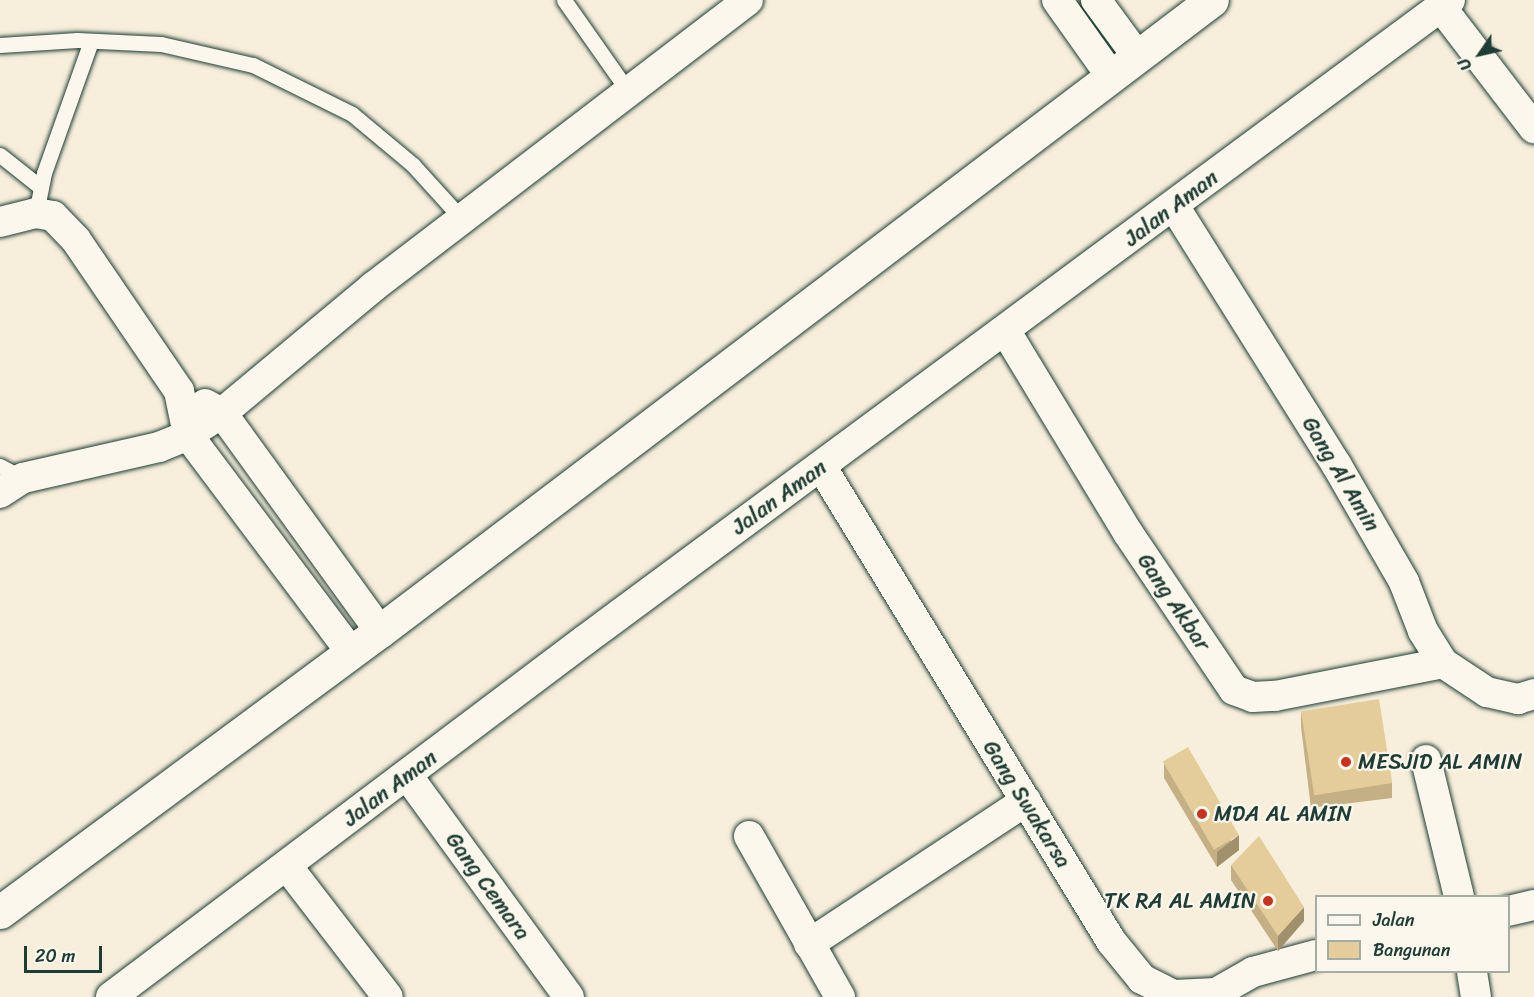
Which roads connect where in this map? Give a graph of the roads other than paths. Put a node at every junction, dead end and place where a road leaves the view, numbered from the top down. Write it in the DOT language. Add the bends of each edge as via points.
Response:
graph roads {
  1 [pos="564,0"];
  2 [pos="748,0"];
  3 [pos="1057,0"];
  4 [pos="1096,0"];
  5 [pos="1212,0"];
  6 [pos="1446,4"];
  7 [pos="91,41"];
  8 [pos="0,45"];
  9 [pos="1137,56"];
  10 [pos="1111,76"];
  11 [pos="628,91"];
  12 [pos="1534,128"];
  13 [pos="0,155"];
  14 [pos="38,200"];
  15 [pos="1174,206"];
  16 [pos="462,219"];
  17 [pos="0,222"];
  18 [pos="1005,330"];
  19 [pos="178,390"];
  20 [pos="222,413"];
  21 [pos="188,435"];
  22 [pos="821,466"];
  23 [pos="8,479"];
  24 [pos="380,631"];
  25 [pos="351,652"];
  26 [pos="1443,663"];
  27 [pos="1534,694"];
  28 [pos="1426,760"];
  29 [pos="407,775"];
  30 [pos="1026,801"];
  31 [pos="749,837"];
  32 [pos="287,866"];
  33 [pos="1459,895"];
  34 [pos="1534,905"];
  35 [pos="1510,911"];
  36 [pos="0,912"];
  37 [pos="809,944"];
  38 [pos="1315,956"];
  39 [pos="1472,973"];
  40 [pos="1156,993"];
  41 [pos="120,995"];
  42 [pos="1218,995"];
  43 [pos="388,997"];
  44 [pos="569,997"];
  45 [pos="840,997"];
  46 [pos="1476,997"];
  1 -- 11 [label="lane"];
  2 -- 11 [label="street"];
  3 -- 10 [label="street"];
  4 -- 9 [label="street"];
  5 -- 9 [label="street"];
  6 -- 12 [label="street"];
  6 -- 15 [label="street, Jalan Aman"];
  7 -- 8 [label="lane"];
  7 -- 14 [label="lane"];
  7 -- 16 [label="lane" via="160,44 253,64 352,114 413,165"];
  9 -- 10 [label="street"];
  10 -- 24 [label="street"];
  11 -- 16 [label="street"];
  13 -- 14 [label="lane"];
  14 -- 17 [label="street"];
  14 -- 19 [label="street" via="76,240"];
  15 -- 18 [label="street, Jalan Aman"];
  15 -- 26 [label="street, Gang Al Amin" via="1336,464 1404,582 1423,631"];
  16 -- 20 [label="street" via="254,383"];
  18 -- 22 [label="street, Jalan Aman"];
  18 -- 26 [label="street, Gang Akbar" via="1128,533 1233,690 1253,697 1275,696"];
  19 -- 20 [label="street"];
  19 -- 21 [label="street"];
  20 -- 21 [label="street"];
  20 -- 24 [label="street"];
  21 -- 23 [label="street" via="130,456"];
  21 -- 25 [label="street"];
  22 -- 29 [label="street, Jalan Aman"];
  22 -- 30 [label="street, Gang Swakarsa"];
  24 -- 25 [label="street"];
  25 -- 36 [label="street"];
  26 -- 27 [label="street, Gang Al Amin" via="1486,692 1518,699"];
  28 -- 33 [label="street"];
  29 -- 32 [label="street, Jalan Aman"];
  29 -- 44 [label="street, Gang Cemara"];
  30 -- 37 [label="street"];
  30 -- 40 [label="street, Gang Swakarsa" via="1111,942"];
  31 -- 37 [label="street"];
  32 -- 41 [label="street, Jalan Aman"];
  32 -- 43 [label="street"];
  34 -- 35 [label="street"];
  37 -- 45 [label="street"];
  38 -- 42 [label="street, Gang Swakarsa" via="1253,972"];
  39 -- 46 [label="street"];
  40 -- 42 [label="street, Gang Swakarsa"];
}
